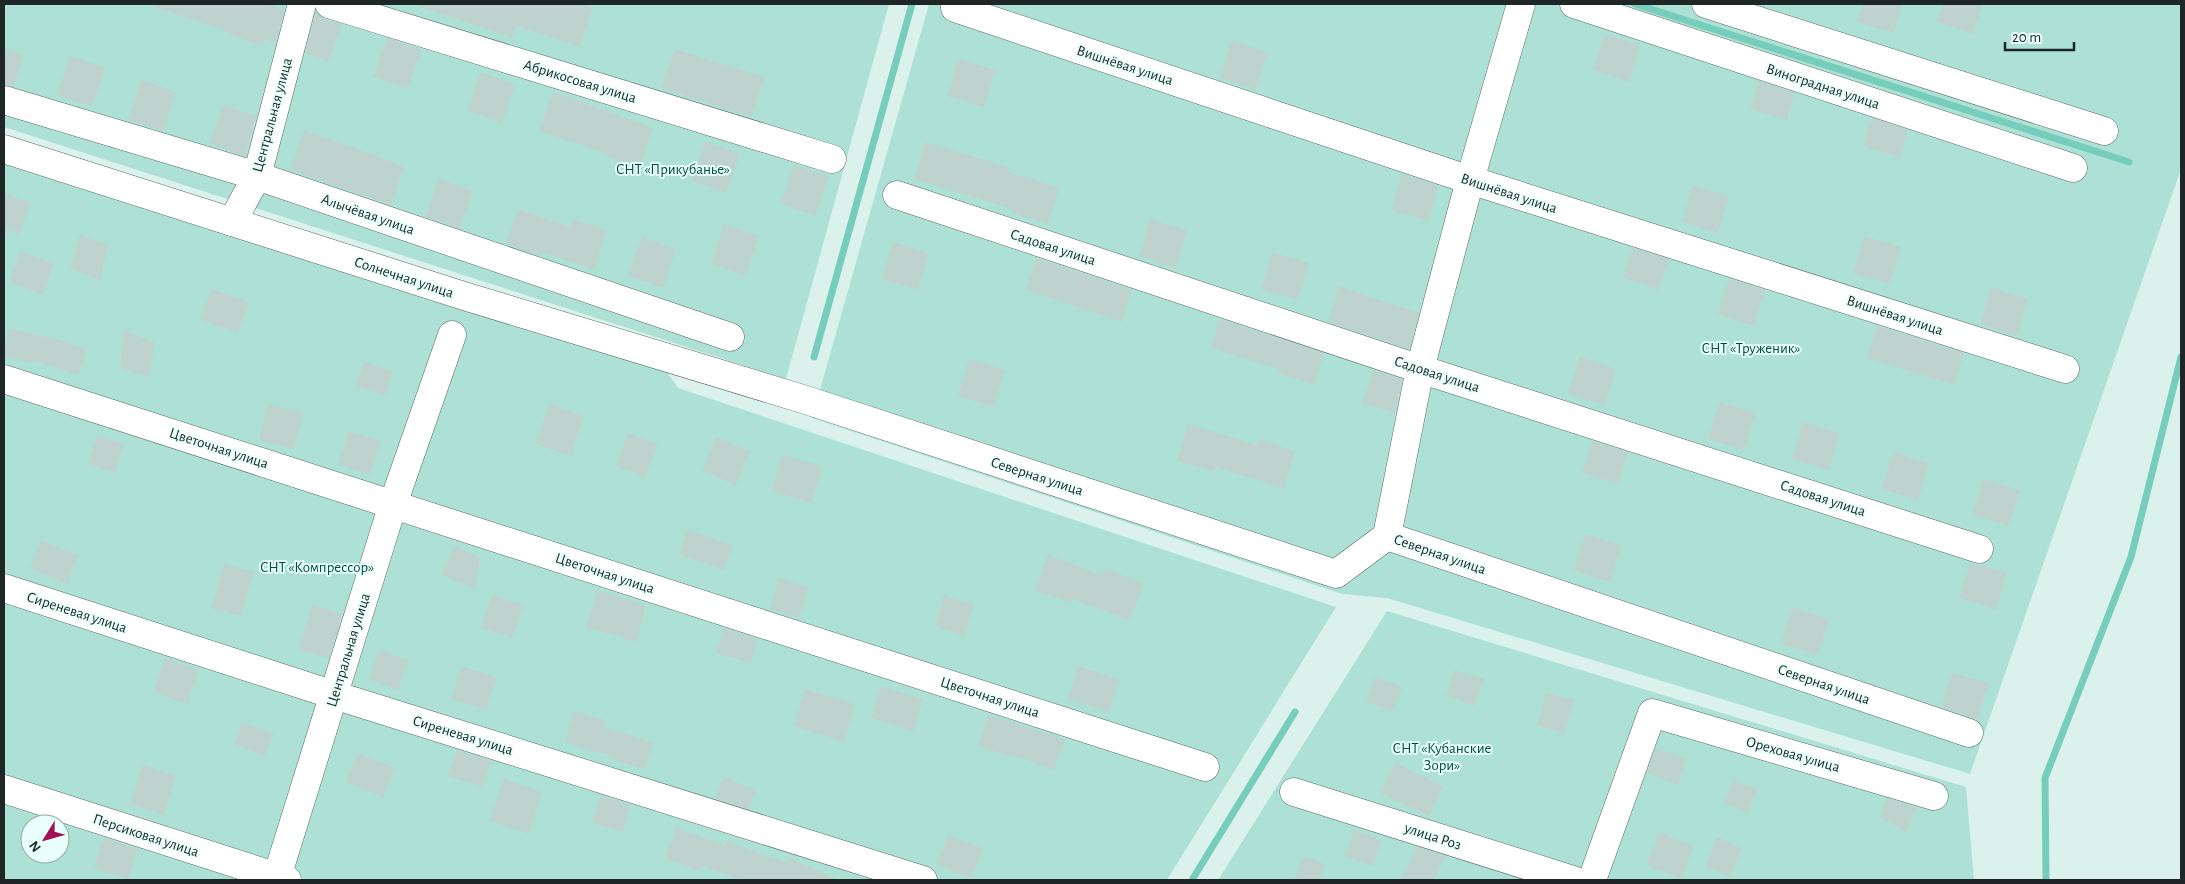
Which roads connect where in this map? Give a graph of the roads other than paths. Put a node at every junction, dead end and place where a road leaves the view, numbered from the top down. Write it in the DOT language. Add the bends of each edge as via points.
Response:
graph roads {
  1 [pos="302,4"];
  2 [pos="329,4"];
  3 [pos="1521,4"];
  4 [pos="1574,4"];
  5 [pos="1706,4"];
  6 [pos="955,8"];
  7 [pos="4,100"];
  8 [pos="2104,131"];
  9 [pos="4,149"];
  10 [pos="832,159"];
  11 [pos="2073,168"];
  12 [pos="257,176"];
  13 [pos="1470,180"];
  14 [pos="897,195"];
  15 [pos="232,222"];
  16 [pos="452,335"];
  17 [pos="730,337"];
  18 [pos="1420,369"];
  19 [pos="2065,369"];
  20 [pos="4,379"];
  21 [pos="806,400"];
  22 [pos="393,504"];
  23 [pos="1387,536"];
  24 [pos="1979,548"];
  25 [pos="4,588"];
  26 [pos="334,695"];
  27 [pos="1969,733"];
  28 [pos="1205,767"];
  29 [pos="4,789"];
  30 [pos="1294,792"];
  31 [pos="1934,796"];
  32 [pos="280,879"];
  33 [pos="923,880"];
  34 [pos="1572,880"];
  35 [pos="1592,880"];
  1 -- 12 [label="street, Центральная улица"];
  2 -- 10 [label="street, Абрикосовая улица"];
  3 -- 13 [label="street"];
  4 -- 11 [label="street, Виноградная улица"];
  5 -- 8 [label="street"];
  6 -- 13 [label="street, Вишнёвая улица"];
  7 -- 12 [label="street, Алычёвая улица"];
  9 -- 15 [label="street, Солнечная улица"];
  12 -- 15 [label="street, Центральная улица"];
  12 -- 17 [label="street, Алычёвая улица"];
  13 -- 18 [label="street"];
  13 -- 19 [label="street, Вишнёвая улица"];
  14 -- 18 [label="street, Садовая улица"];
  15 -- 21 [label="street, Солнечная улица"];
  16 -- 22 [label="street, Центральная улица"];
  18 -- 23 [label="street"];
  18 -- 24 [label="street, Садовая улица"];
  20 -- 22 [label="street, Цветочная улица"];
  21 -- 23 [label="street, Северная улица" via="1336,574"];
  22 -- 26 [label="street, Центральная улица"];
  22 -- 28 [label="street, Цветочная улица"];
  23 -- 27 [label="street, Северная улица"];
  25 -- 26 [label="street, Сиреневая улица"];
  26 -- 32 [label="street, Центральная улица"];
  26 -- 33 [label="street, Сиреневая улица"];
  29 -- 32 [label="street, Персиковая улица"];
  30 -- 34 [label="street, улица Роз"];
  31 -- 35 [label="street, Ореховая улица" via="1652,713"];
}
